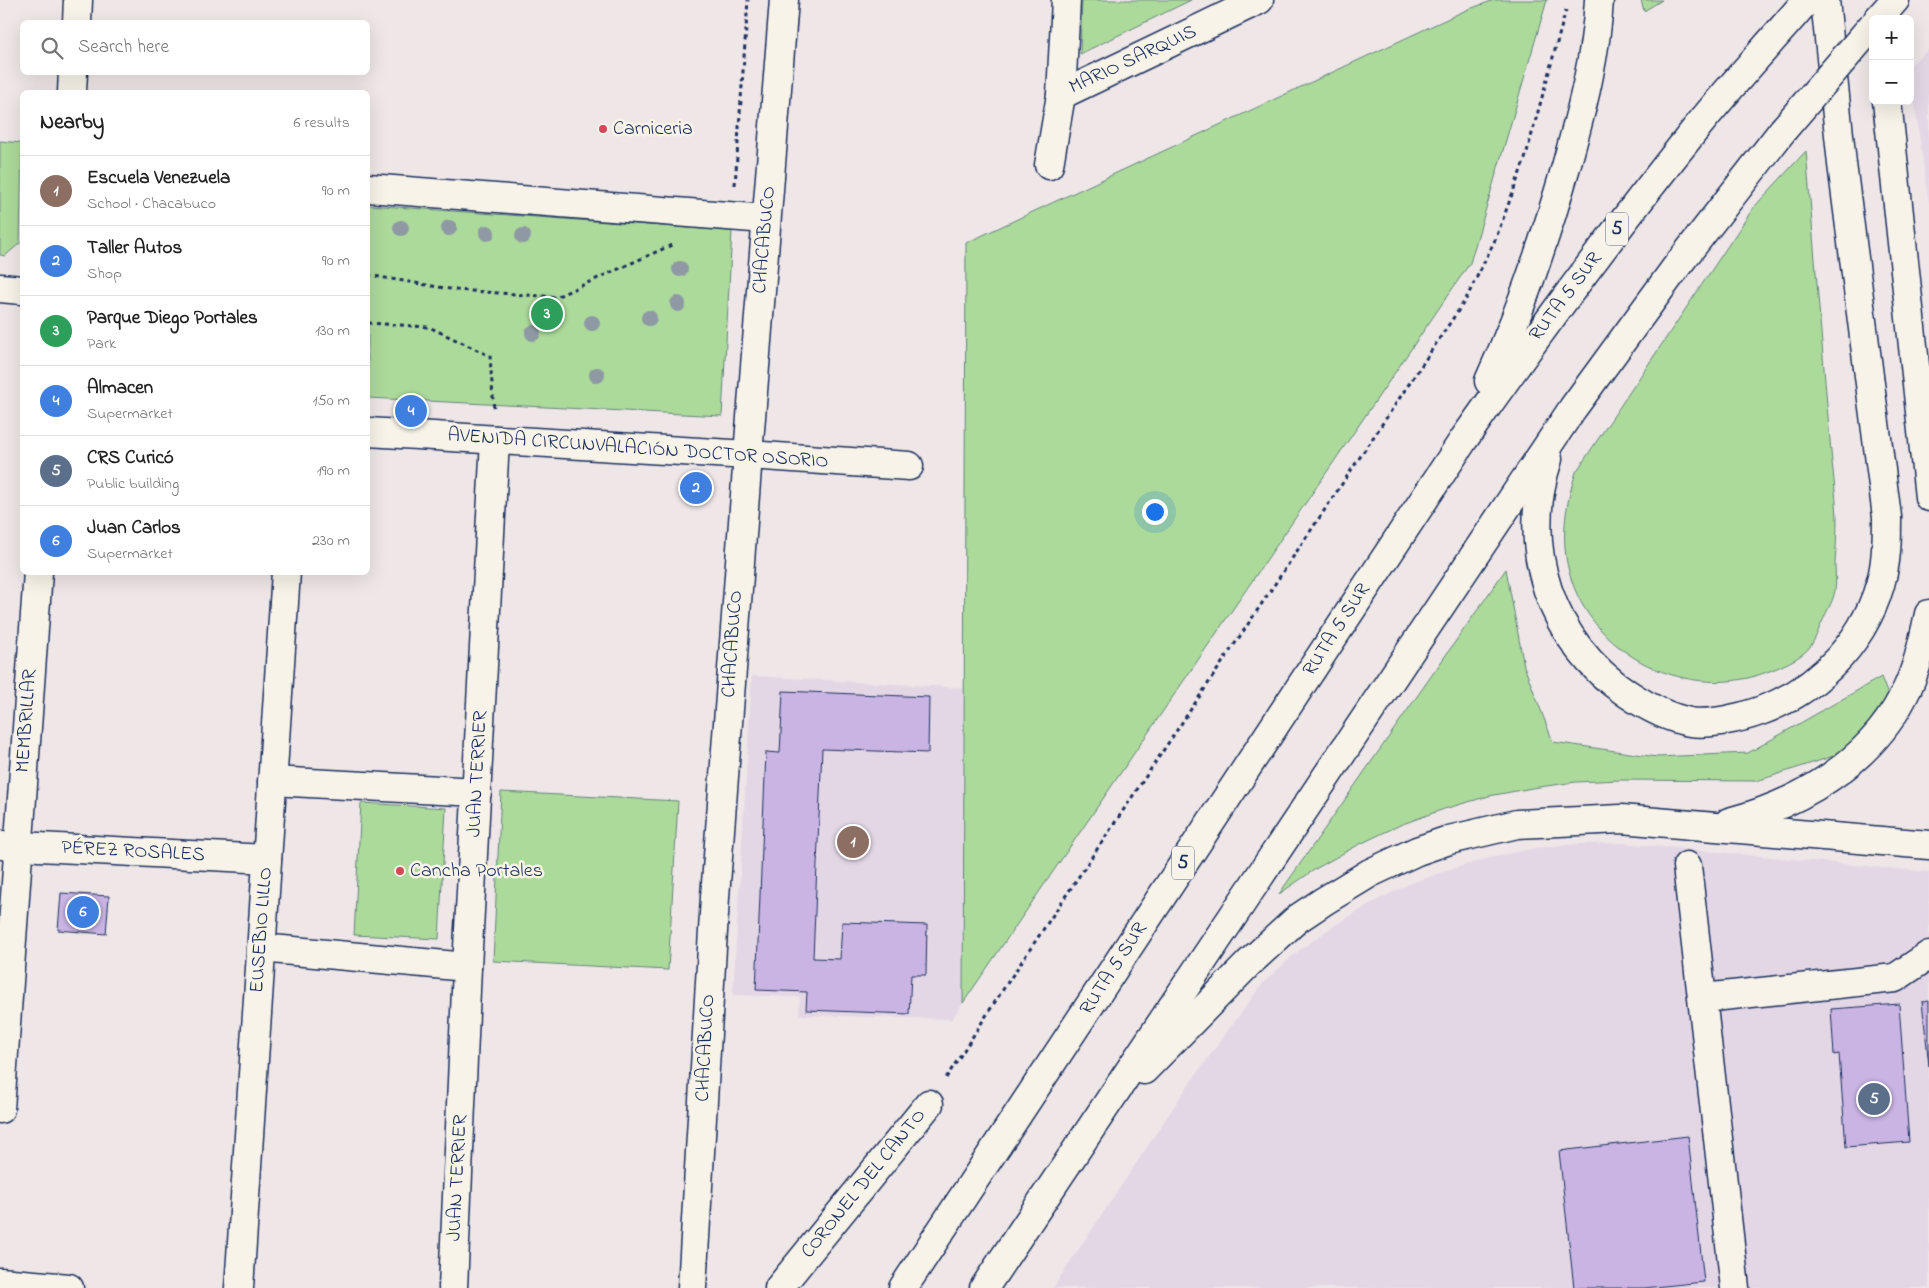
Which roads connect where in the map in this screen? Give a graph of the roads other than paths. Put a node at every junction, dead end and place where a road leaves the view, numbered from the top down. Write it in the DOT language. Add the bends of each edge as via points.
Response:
graph roads {
  1 [pos="78,0"];
  2 [pos="784,0"];
  3 [pos="1066,0"];
  4 [pos="1259,0"];
  5 [pos="1599,0"];
  6 [pos="1808,0"];
  7 [pos="1825,0"];
  8 [pos="1876,0"];
  9 [pos="1895,0"];
  10 [pos="1878,15"];
  11 [pos="1882,15"];
  12 [pos="76,20"];
  13 [pos="1869,30"];
  14 [pos="73,75"];
  15 [pos="72,90"];
  16 [pos="1061,95"];
  17 [pos="1887,105"];
  18 [pos="1049,165"];
  19 [pos="370,188"];
  20 [pos="766,219"];
  21 [pos="0,288"];
  22 [pos="20,290"];
  23 [pos="1573,408"];
  24 [pos="370,432"];
  25 [pos="1464,439"];
  26 [pos="495,440"];
  27 [pos="748,455"];
  28 [pos="909,466"];
  29 [pos="1929,497"];
  30 [pos="38,575"];
  31 [pos="286,575"];
  32 [pos="1929,614"];
  33 [pos="272,781"];
  34 [pos="477,792"];
  35 [pos="1710,826"];
  36 [pos="9,845"];
  37 [pos="1929,845"];
  38 [pos="267,859"];
  39 [pos="1687,866"];
  40 [pos="261,948"];
  41 [pos="1929,954"];
  42 [pos="467,967"];
  43 [pos="1703,998"];
  44 [pos="929,1104"];
  45 [pos="0,1109"];
  46 [pos="1102,1112"];
  47 [pos="0,1282"];
  48 [pos="69,1288"];
  49 [pos="238,1288"];
  50 [pos="453,1288"];
  51 [pos="692,1288"];
  52 [pos="779,1288"];
  53 [pos="903,1288"];
  54 [pos="984,1288"];
  55 [pos="1735,1288"];
  1 -- 12 [label="main road"];
  2 -- 20 [label="main road, CHACABUCO"];
  3 -- 16 [label="main road"];
  4 -- 16 [label="main road, MARIO SARQUIS"];
  5 -- 25 [label="main road" via="1587,91 1556,200 1510,336"];
  6 -- 25 [label="main road, RUTA 5 SUR / 5" via="1651,185 1540,330"];
  7 -- 23 [label="main road" via="1842,164 1887,517 1883,574 1874,601 1862,627 1826,672 1802,690 1749,715 1720,721 1690,722 1639,701 1596,668 1578,648 1550,599 1537,544 1536,515 1547,460"];
  8 -- 10 [label="main road"];
  9 -- 11 [label="main road"];
  13 -- 23 [label="main road, bridge" via="1783,130 1677,266"];
  14 -- 15 [label="main road"];
  16 -- 18 [label="main road"];
  17 -- 29 [label="main road"];
  19 -- 20 [label="main road"];
  20 -- 27 [label="main road, CHACABUCO"];
  21 -- 22 [label="main road"];
  23 -- 46 [label="main road"];
  24 -- 26 [label="main road, AVENIDA CIRCUNVALACIÓN DOCTOR OSORIO"];
  25 -- 53 [label="main road, RUTA 5 SUR / 5"];
  26 -- 27 [label="main road, AVENIDA CIRCUNVALACIÓN DOCTOR OSORIO"];
  26 -- 34 [label="main road, JUAN TERRIER"];
  27 -- 28 [label="main road, AVENIDA CIRCUNVALACIÓN DOCTOR OSORIO"];
  27 -- 51 [label="main road, CHACABUCO" via="715,897"];
  30 -- 36 [label="main road, MEMBRILLAR"];
  31 -- 33 [label="main road, EUSEBIO LILLO"];
  32 -- 35 [label="main road" via="1922,648 1904,696 1893,716 1858,754 1822,783 1799,796 1757,815"];
  33 -- 34 [label="main road"];
  33 -- 38 [label="main road, EUSEBIO LILLO"];
  34 -- 42 [label="main road, JUAN TERRIER"];
  35 -- 37 [label="main road"];
  35 -- 46 [label="main road" via="1621,819 1517,824 1449,840 1389,863 1324,901 1276,938"];
  36 -- 38 [label="main road, PÉREZ ROSALES"];
  36 -- 45 [label="main road, MEMBRILLAR"];
  38 -- 40 [label="main road, EUSEBIO LILLO"];
  39 -- 43 [label="main road"];
  40 -- 42 [label="main road"];
  40 -- 49 [label="main road, EUSEBIO LILLO"];
  41 -- 43 [label="main road" via="1895,978"];
  42 -- 50 [label="main road, JUAN TERRIER"];
  43 -- 55 [label="main road"];
  44 -- 52 [label="main road, CORONEL DEL CANTO"];
  46 -- 54 [label="main road"];
  47 -- 48 [label="main road"];
}
